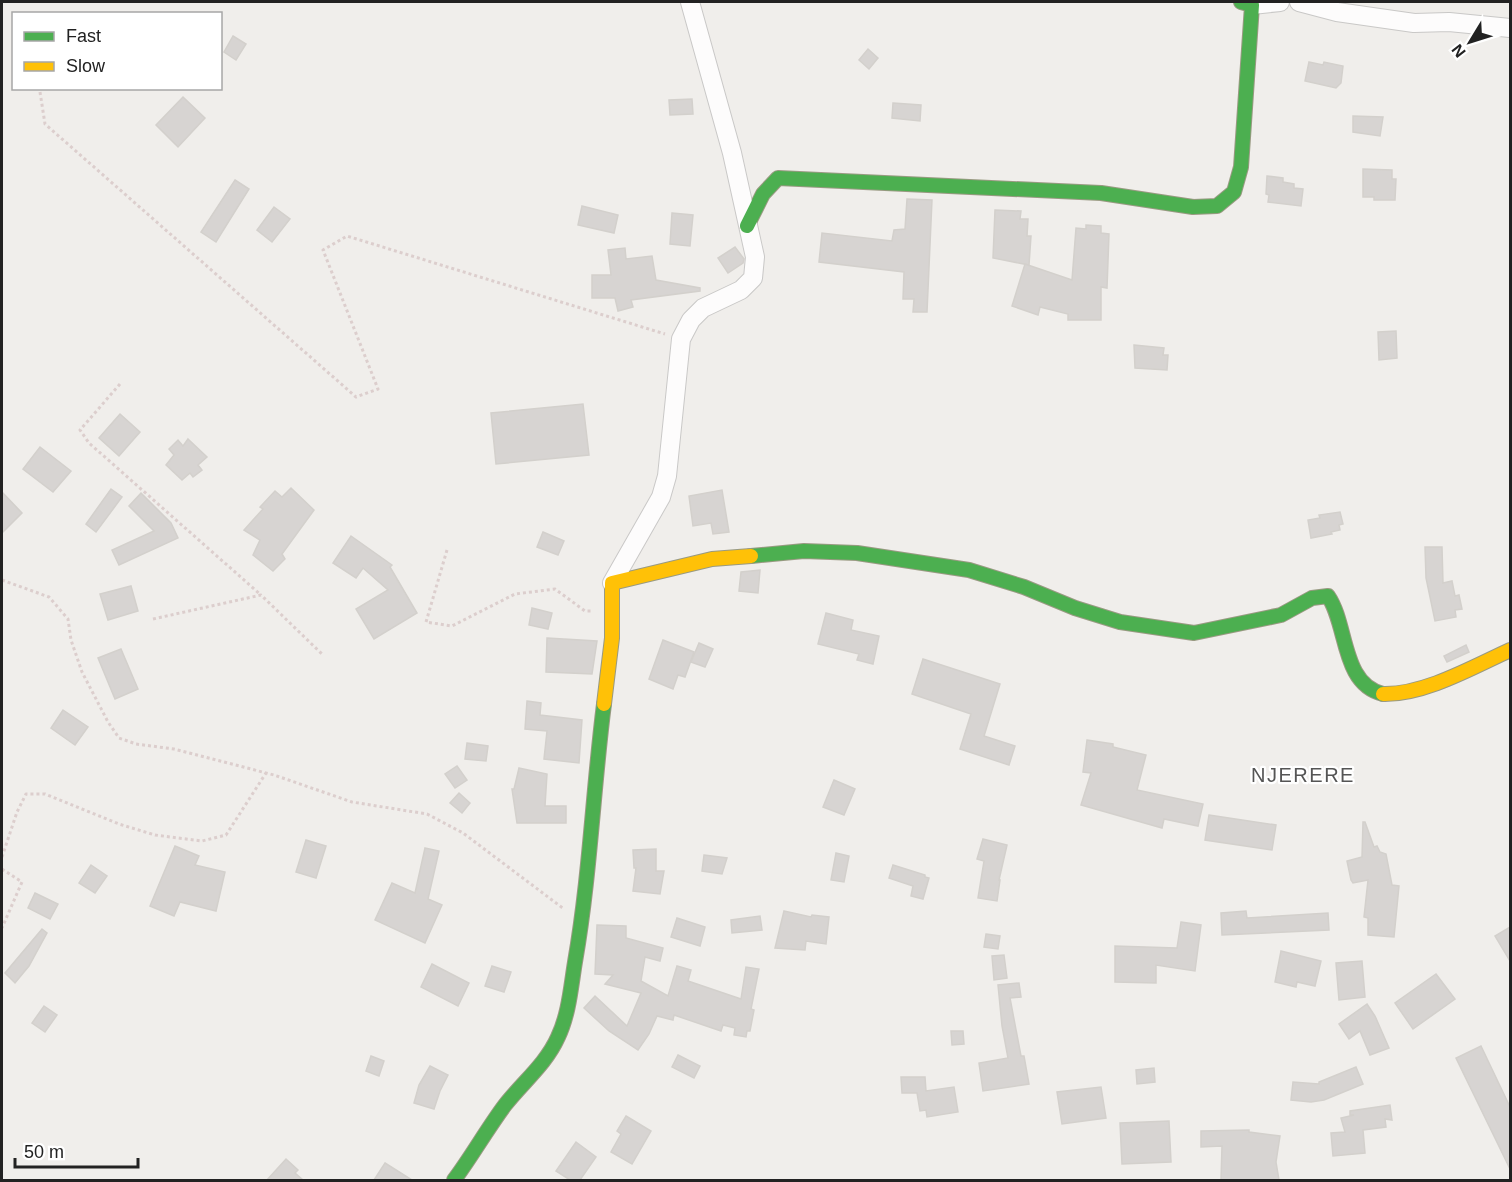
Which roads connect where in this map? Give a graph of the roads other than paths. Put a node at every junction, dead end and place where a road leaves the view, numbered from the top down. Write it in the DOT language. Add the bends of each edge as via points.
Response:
graph roads {
  1 [pos="690,2"];
  2 [pos="1280,2"];
  3 [pos="1299,2"];
  4 [pos="1246,3"];
  5 [pos="1510,28"];
  6 [pos="747,226"];
  7 [pos="612,584"];
  8 [pos="1510,650"];
  9 [pos="454,1180"];
  1 -- 6 [label="street" via="732,153"];
  2 -- 4 [label="street"];
  3 -- 5 [label="street" via="1337,12 1414,23"];
  4 -- 6 [label="street" via="1241,167 1234,192 1217,206 1193,207 1101,193 778,178 763,194"];
  6 -- 7 [label="street" via="755,256 753,278 741,290 703,308 681,339 667,476 661,497"];
  7 -- 8 [label="street" via="712,559 804,551 857,553 969,570 1120,622 1194,633 1281,615 1312,598 1328,596 1336,609 1354,670 1373,692 1385,694 1456,674"];
  7 -- 9 [label="street" via="612,638 592,834 568,1004 545,1060 505,1105"];
}
